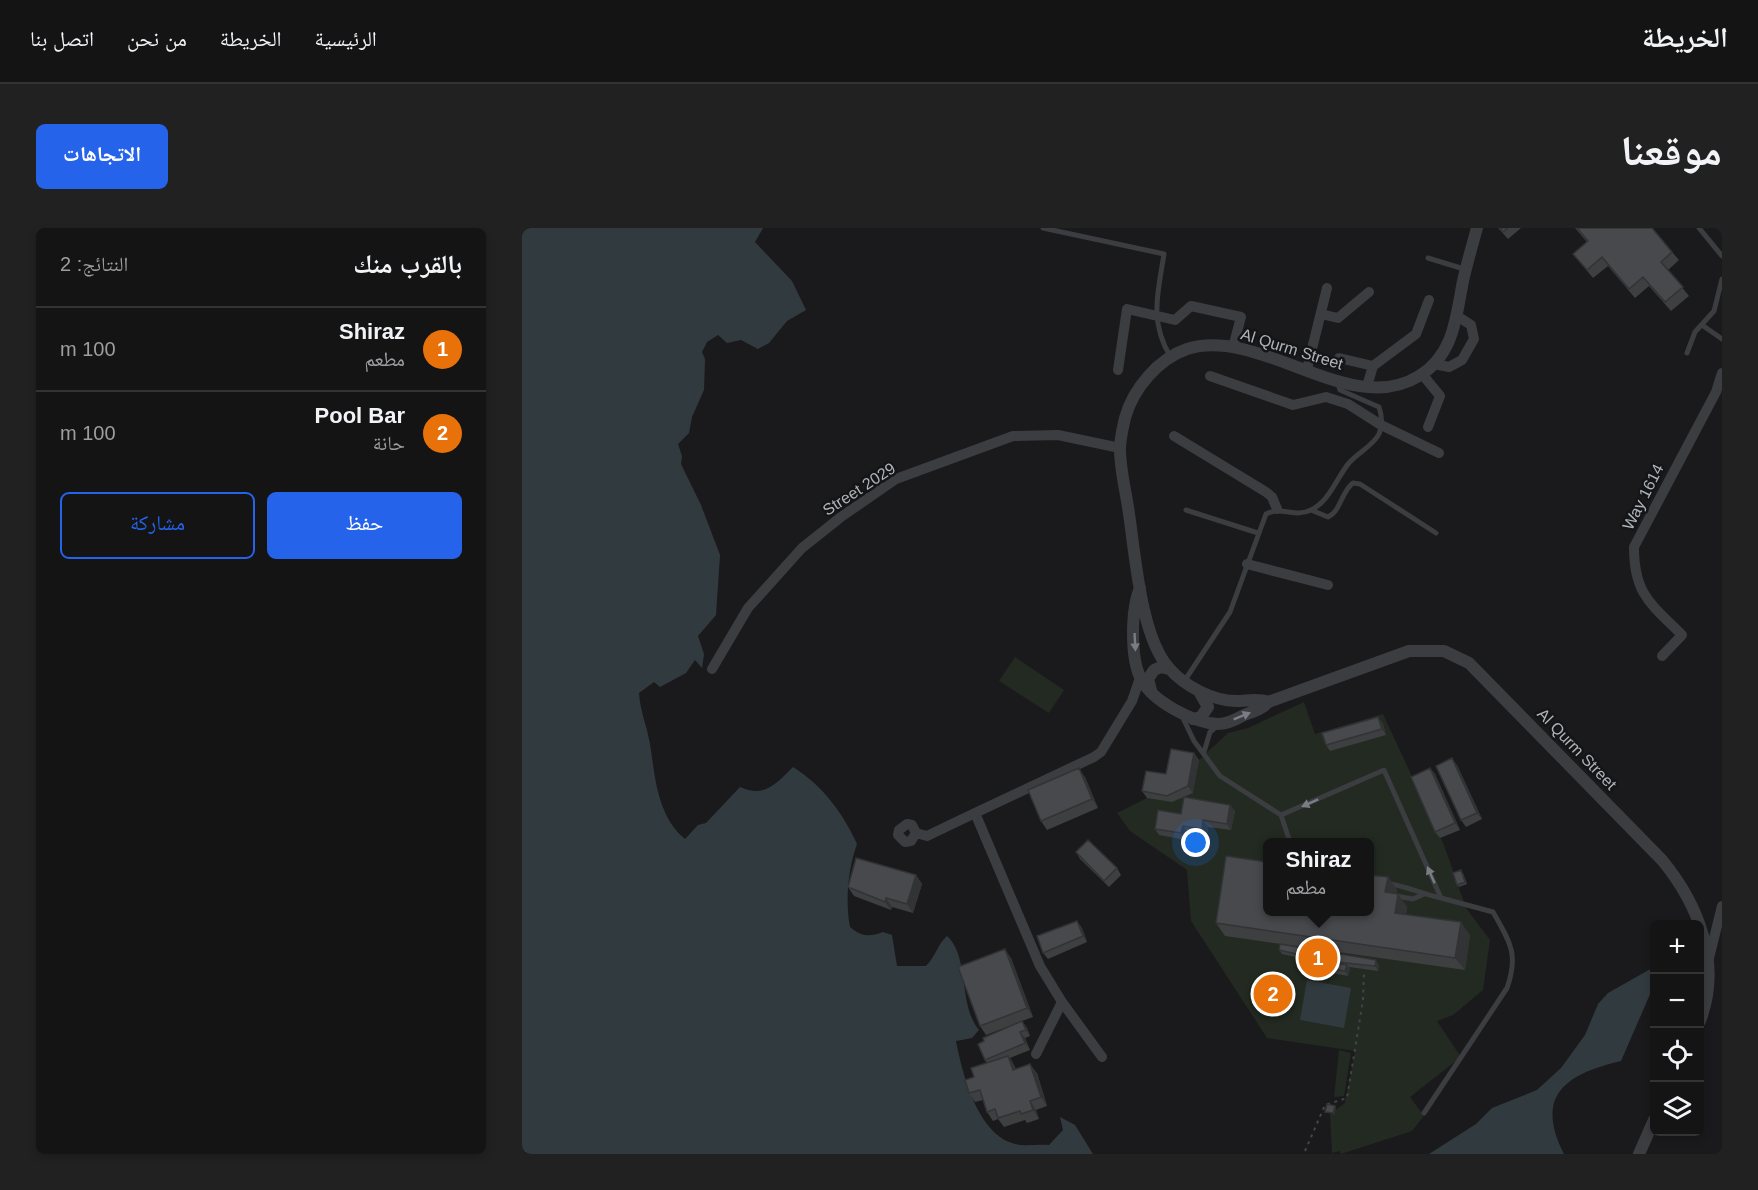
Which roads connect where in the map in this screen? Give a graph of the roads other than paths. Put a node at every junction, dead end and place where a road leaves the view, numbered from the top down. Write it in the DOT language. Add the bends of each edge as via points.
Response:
graph roads {
  1 [pos="1043,228"];
  2 [pos="1477,228"];
  3 [pos="1699,228"];
  4 [pos="1722,255"];
  5 [pos="1428,258"];
  6 [pos="1466,270"];
  7 [pos="1722,279"];
  8 [pos="1327,288"];
  9 [pos="1369,291"];
  10 [pos="1429,300"];
  11 [pos="1155,314"];
  12 [pos="1320,314"];
  13 [pos="1456,316"];
  14 [pos="1702,325"];
  15 [pos="1722,339"];
  16 [pos="1233,347"];
  17 [pos="1687,354"];
  18 [pos="1170,358"];
  19 [pos="1339,358"];
  20 [pos="1434,364"];
  21 [pos="1372,366"];
  22 [pos="1307,369"];
  23 [pos="1118,370"];
  24 [pos="1722,373"];
  25 [pos="1422,374"];
  26 [pos="1210,376"];
  27 [pos="1336,379"];
  28 [pos="1367,386"];
  29 [pos="1381,425"];
  30 [pos="1428,427"];
  31 [pos="1174,436"];
  32 [pos="1120,448"];
  33 [pos="1439,453"];
  34 [pos="1277,509"];
  35 [pos="1186,510"];
  36 [pos="1311,510"];
  37 [pos="1258,533"];
  38 [pos="1436,533"];
  39 [pos="1247,564"];
  40 [pos="1328,585"];
  41 [pos="1140,588"];
  42 [pos="1662,656"];
  43 [pos="712,669"];
  44 [pos="1169,669"];
  45 [pos="1140,678"];
  46 [pos="1185,680"];
  47 [pos="1152,692"];
  48 [pos="1200,693"];
  49 [pos="1268,702"];
  50 [pos="1187,716"];
  51 [pos="1219,724"];
  52 [pos="1204,752"];
  53 [pos="975,813"];
  54 [pos="1281,815"];
  55 [pos="916,833"];
  56 [pos="1288,838"];
  57 [pos="1384,883"];
  58 [pos="1424,894"];
  59 [pos="1396,896"];
  60 [pos="1441,898"];
  61 [pos="1722,906"];
  62 [pos="1709,958"];
  63 [pos="1062,1002"];
  64 [pos="1704,1009"];
  65 [pos="1036,1054"];
  66 [pos="1102,1057"];
  67 [pos="1424,1113"];
  68 [pos="1650,1129"];
  69 [pos="1639,1154"];
  1 -- 11 [label="lane" via="1164,254"];
  2 -- 6 [label="street, Al Qurm Street"];
  3 -- 4 [label="lane"];
  5 -- 6 [label="lane"];
  6 -- 13 [label="street, Al Qurm Street"];
  7 -- 14 [label="lane" via="1714,311"];
  8 -- 12 [label="street"];
  9 -- 12 [label="street" via="1338,318"];
  10 -- 21 [label="street" via="1416,334"];
  11 -- 16 [label="street" via="1175,320 1191,306 1241,317"];
  11 -- 18 [label="lane" via="1160,339"];
  11 -- 23 [label="street" via="1127,309"];
  12 -- 22 [label="street"];
  13 -- 20 [label="street, Al Qurm Street" via="1454,332"];
  13 -- 20 [label="street" via="1471,325 1474,339 1462,360 1449,367"];
  14 -- 15 [label="lane"];
  14 -- 17 [label="lane" via="1695,332"];
  16 -- 18 [label="street, Al Qurm Street" via="1215,344"];
  16 -- 22 [label="street, Al Qurm Street"];
  18 -- 32 [label="street, Al Qurm Street" via="1140,386 1126,416"];
  19 -- 21 [label="street"];
  20 -- 25 [label="street, Al Qurm Street"];
  21 -- 28 [label="street"];
  22 -- 27 [label="street, Al Qurm Street"];
  24 -- 42 [label="street, Way 1614" via="1716,392 1634,547 1634,572 1641,590 1682,634"];
  25 -- 28 [label="street, Al Qurm Street" via="1390,386"];
  25 -- 30 [label="street" via="1440,396"];
  26 -- 29 [label="street" via="1293,405 1326,396 1348,404"];
  27 -- 28 [label="street, Al Qurm Street"];
  27 -- 29 [label="lane" via="1340,390 1378,407"];
  29 -- 33 [label="street"];
  29 -- 36 [label="lane" via="1374,441 1348,463 1326,497"];
  31 -- 34 [label="street" via="1266,492"];
  32 -- 41 [label="street, Al Qurm Street"];
  32 -- 43 [label="street, Street 2029" via="1058,435 1013,436 896,479 802,548 748,608"];
  34 -- 36 [label="lane" via="1293,513"];
  34 -- 37 [label="lane" via="1266,514"];
  35 -- 37 [label="lane"];
  36 -- 38 [label="lane" via="1328,518 1334,514 1346,488 1360,484"];
  37 -- 39 [label="lane"];
  39 -- 40 [label="street"];
  39 -- 46 [label="lane" via="1230,612"];
  41 -- 44 [label="street, Al Qurm Street" via="1152,639"];
  41 -- 45 [label="street, Al Qurm Street, one-way" via="1134,602 1134,645"];
  44 -- 46 [label="street, Al Qurm Street"];
  44 -- 47 [label="street" via="1161,667 1151,674 1148,679"];
  45 -- 47 [label="street"];
  45 -- 53 [label="street" via="1132,701 1101,752"];
  46 -- 48 [label="street, Al Qurm Street"];
  47 -- 50 [label="street"];
  48 -- 49 [label="street, Al Qurm Street" via="1222,701"];
  48 -- 50 [label="street" via="1208,707 1201,717"];
  51 -- 49 [label="street, Al Qurm Street, one-way"];
  49 -- 62 [label="street, Al Qurm Street" via="1396,654 1444,651 1459,657 1481,673 1681,883 1701,923"];
  50 -- 51 [label="street"];
  50 -- 52 [label="lane" via="1194,741"];
  51 -- 52 [label="lane" via="1210,732"];
  52 -- 54 [label="lane" via="1220,776"];
  53 -- 55 [label="street" via="927,836"];
  53 -- 63 [label="street" via="1040,966"];
  54 -- 56 [label="lane"];
  60 -- 54 [label="lane, one-way" via="1384,770"];
  57 -- 58 [label="lane" via="1407,886"];
  58 -- 59 [label="lane" via="1413,899"];
  58 -- 60 [label="lane"];
  60 -- 67 [label="lane" via="1493,912 1512,946 1514,968 1507,988"];
  61 -- 62 [label="street"];
  62 -- 64 [label="street, Al Qurm Street" via="1709,994"];
  63 -- 65 [label="street"];
  63 -- 66 [label="street"];
  68 -- 69 [label="street"];
}
